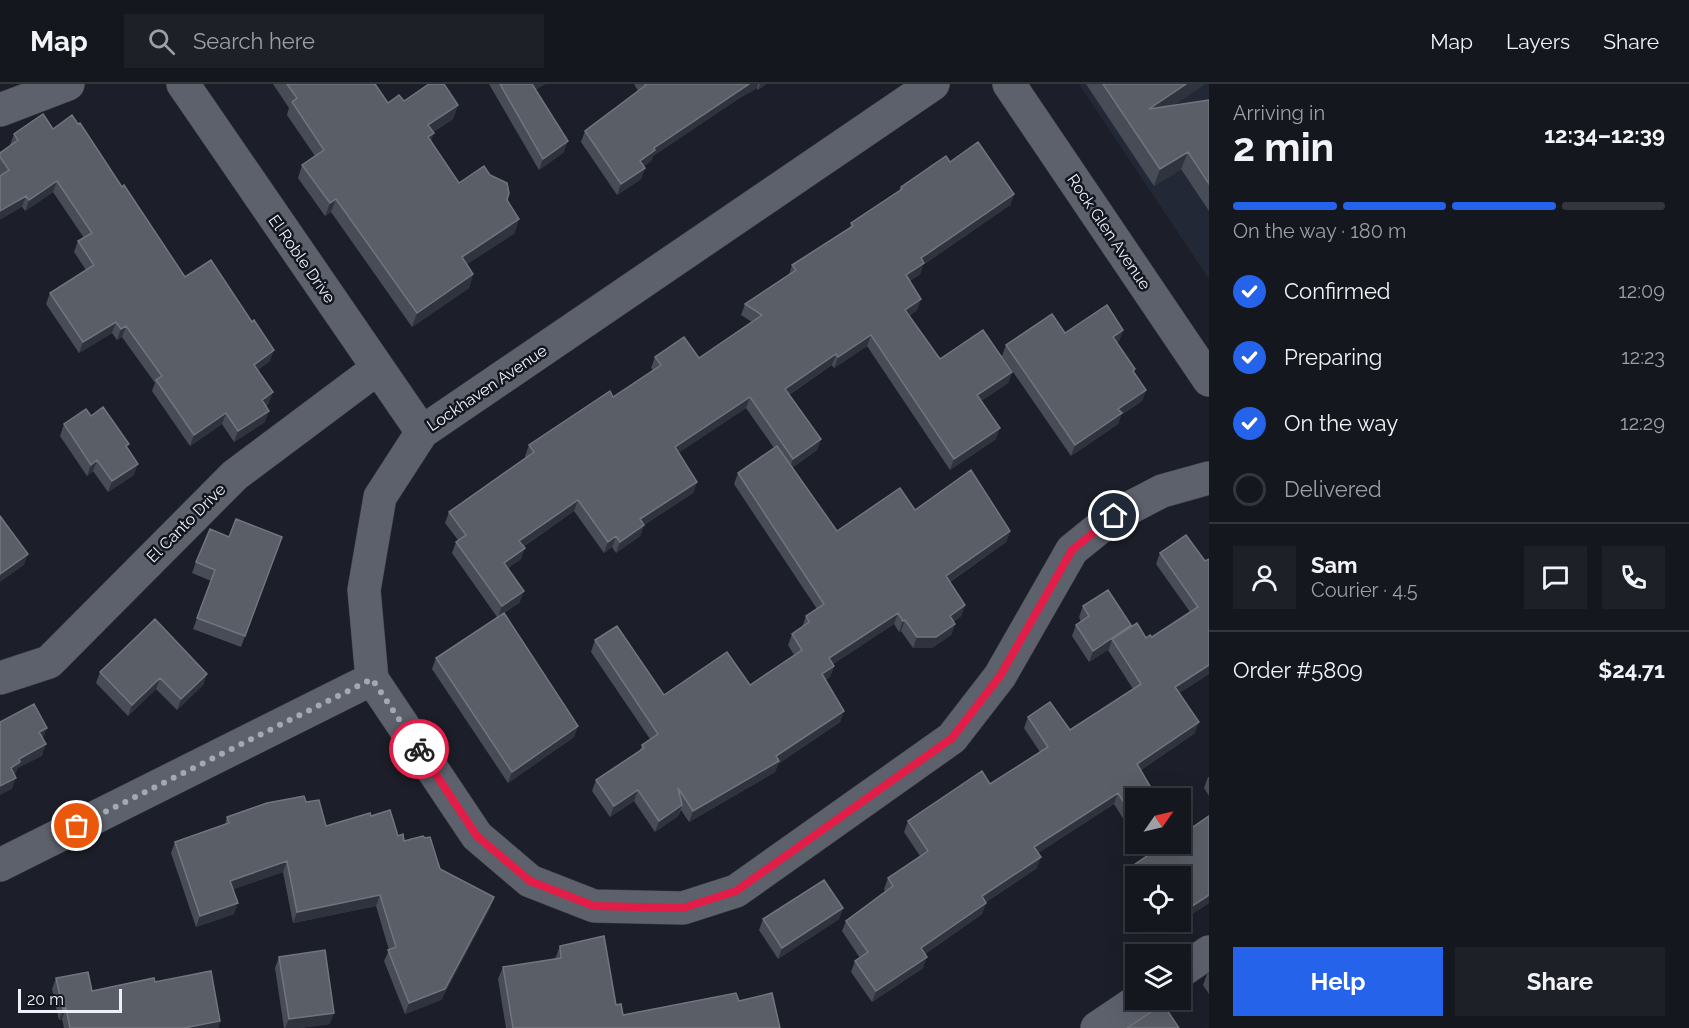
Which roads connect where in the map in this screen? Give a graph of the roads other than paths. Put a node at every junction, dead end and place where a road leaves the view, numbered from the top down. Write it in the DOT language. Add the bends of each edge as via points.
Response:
graph roads {
  1 [pos="68,84"];
  2 [pos="183,84"];
  3 [pos="933,84"];
  4 [pos="1009,84"];
  5 [pos="0,110"];
  6 [pos="378,368"];
  7 [pos="1209,380"];
  8 [pos="422,432"];
  9 [pos="1209,478"];
  10 [pos="0,678"];
  11 [pos="372,679"];
  12 [pos="0,864"];
  13 [pos="1209,952"];
  14 [pos="1191,964"];
  15 [pos="1125,1009"];
  16 [pos="1096,1028"];
  1 -- 5 [label="street"];
  2 -- 6 [label="street, El Roble Drive"];
  3 -- 8 [label="street, Lockhaven Avenue"];
  4 -- 7 [label="street, Rock Glen Avenue"];
  6 -- 8 [label="street, El Roble Drive"];
  6 -- 10 [label="street, El Canto Drive" via="235,474 49,662"];
  8 -- 11 [label="street, Lockhaven Avenue" via="380,497 364,590"];
  9 -- 11 [label="street" via="1162,491 1114,516 1072,550 1000,676 952,738 736,891 683,908 594,906 530,881 477,836"];
  11 -- 12 [label="street"];
  13 -- 14 [label="street"];
  15 -- 16 [label="street"];
}
